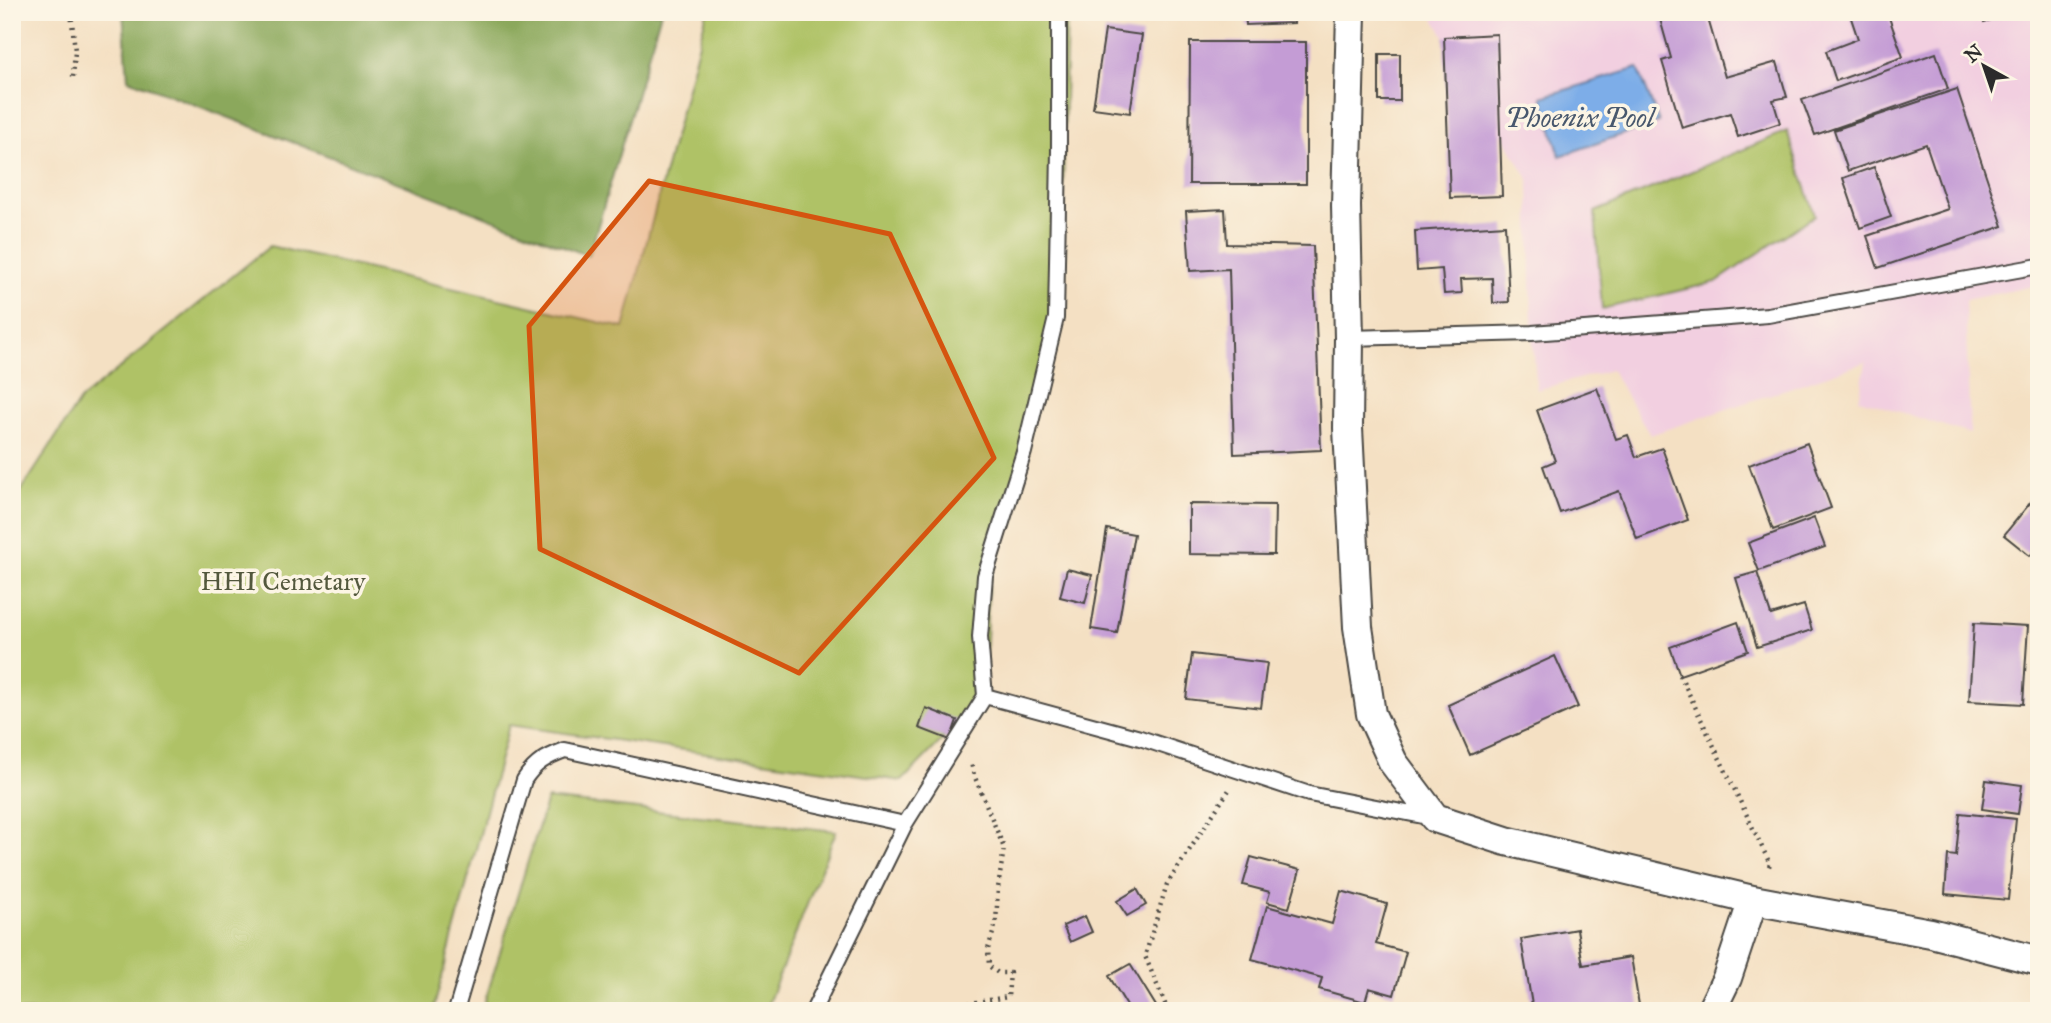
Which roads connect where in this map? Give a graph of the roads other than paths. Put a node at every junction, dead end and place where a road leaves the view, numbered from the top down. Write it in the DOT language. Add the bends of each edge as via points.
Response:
graph roads {
  1 [pos="1059,12"];
  2 [pos="1351,12"];
  3 [pos="2039,266"];
  4 [pos="1349,338"];
  5 [pos="985,696"];
  6 [pos="1435,818"];
  7 [pos="905,824"];
  8 [pos="1753,900"];
  9 [pos="2039,961"];
  10 [pos="456,1011"];
  11 [pos="813,1011"];
  12 [pos="1712,1011"];
  1 -- 5 [label="lane" via="1056,318 1024,452 985,576 980,636"];
  2 -- 4 [label="street" via="1346,206"];
  3 -- 4 [label="lane" via="1768,315 1532,333"];
  4 -- 6 [label="street" via="1348,428 1357,613 1371,714 1393,762"];
  5 -- 6 [label="lane" via="1140,738 1308,794"];
  5 -- 7 [label="lane"];
  6 -- 8 [label="street" via="1506,841"];
  7 -- 10 [label="lane" via="565,750 543,758 524,780"];
  7 -- 11 [label="lane"];
  8 -- 9 [label="street" via="1931,933"];
  8 -- 12 [label="street"];
}
